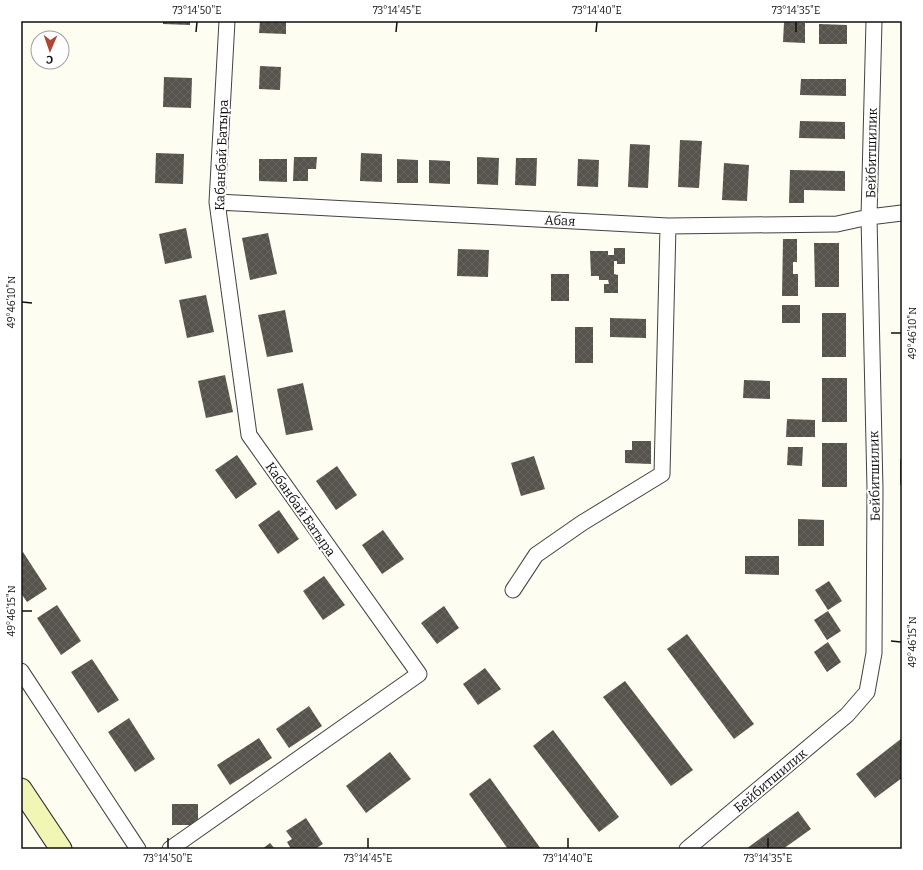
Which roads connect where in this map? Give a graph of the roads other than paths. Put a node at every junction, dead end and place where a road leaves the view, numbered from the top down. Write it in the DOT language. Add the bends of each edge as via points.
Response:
graph roads {
  1 [pos="227,21"];
  2 [pos="874,21"];
  3 [pos="217,202"];
  4 [pos="902,213"];
  5 [pos="869,217"];
  6 [pos="668,226"];
  7 [pos="513,590"];
  8 [pos="21,671"];
  9 [pos="21,789"];
  10 [pos="61,849"];
  11 [pos="138,849"];
  12 [pos="170,849"];
  13 [pos="687,849"];
  1 -- 3 [label="street, Кабанбай Батыра"];
  2 -- 5 [label="street, Бейбитшилик"];
  3 -- 6 [label="street, Абая"];
  3 -- 12 [label="street, Кабанбай Батыра" via="249,435 418,674"];
  4 -- 5 [label="street, Абая"];
  5 -- 6 [label="street, Абая" via="837,224"];
  5 -- 13 [label="street, Бейбитшилик" via="875,520 874,653 867,692 847,715"];
  6 -- 7 [label="street" via="662,474 582,523 536,555"];
  8 -- 11 [label="street"];
  9 -- 10 [label="main road"];
}
